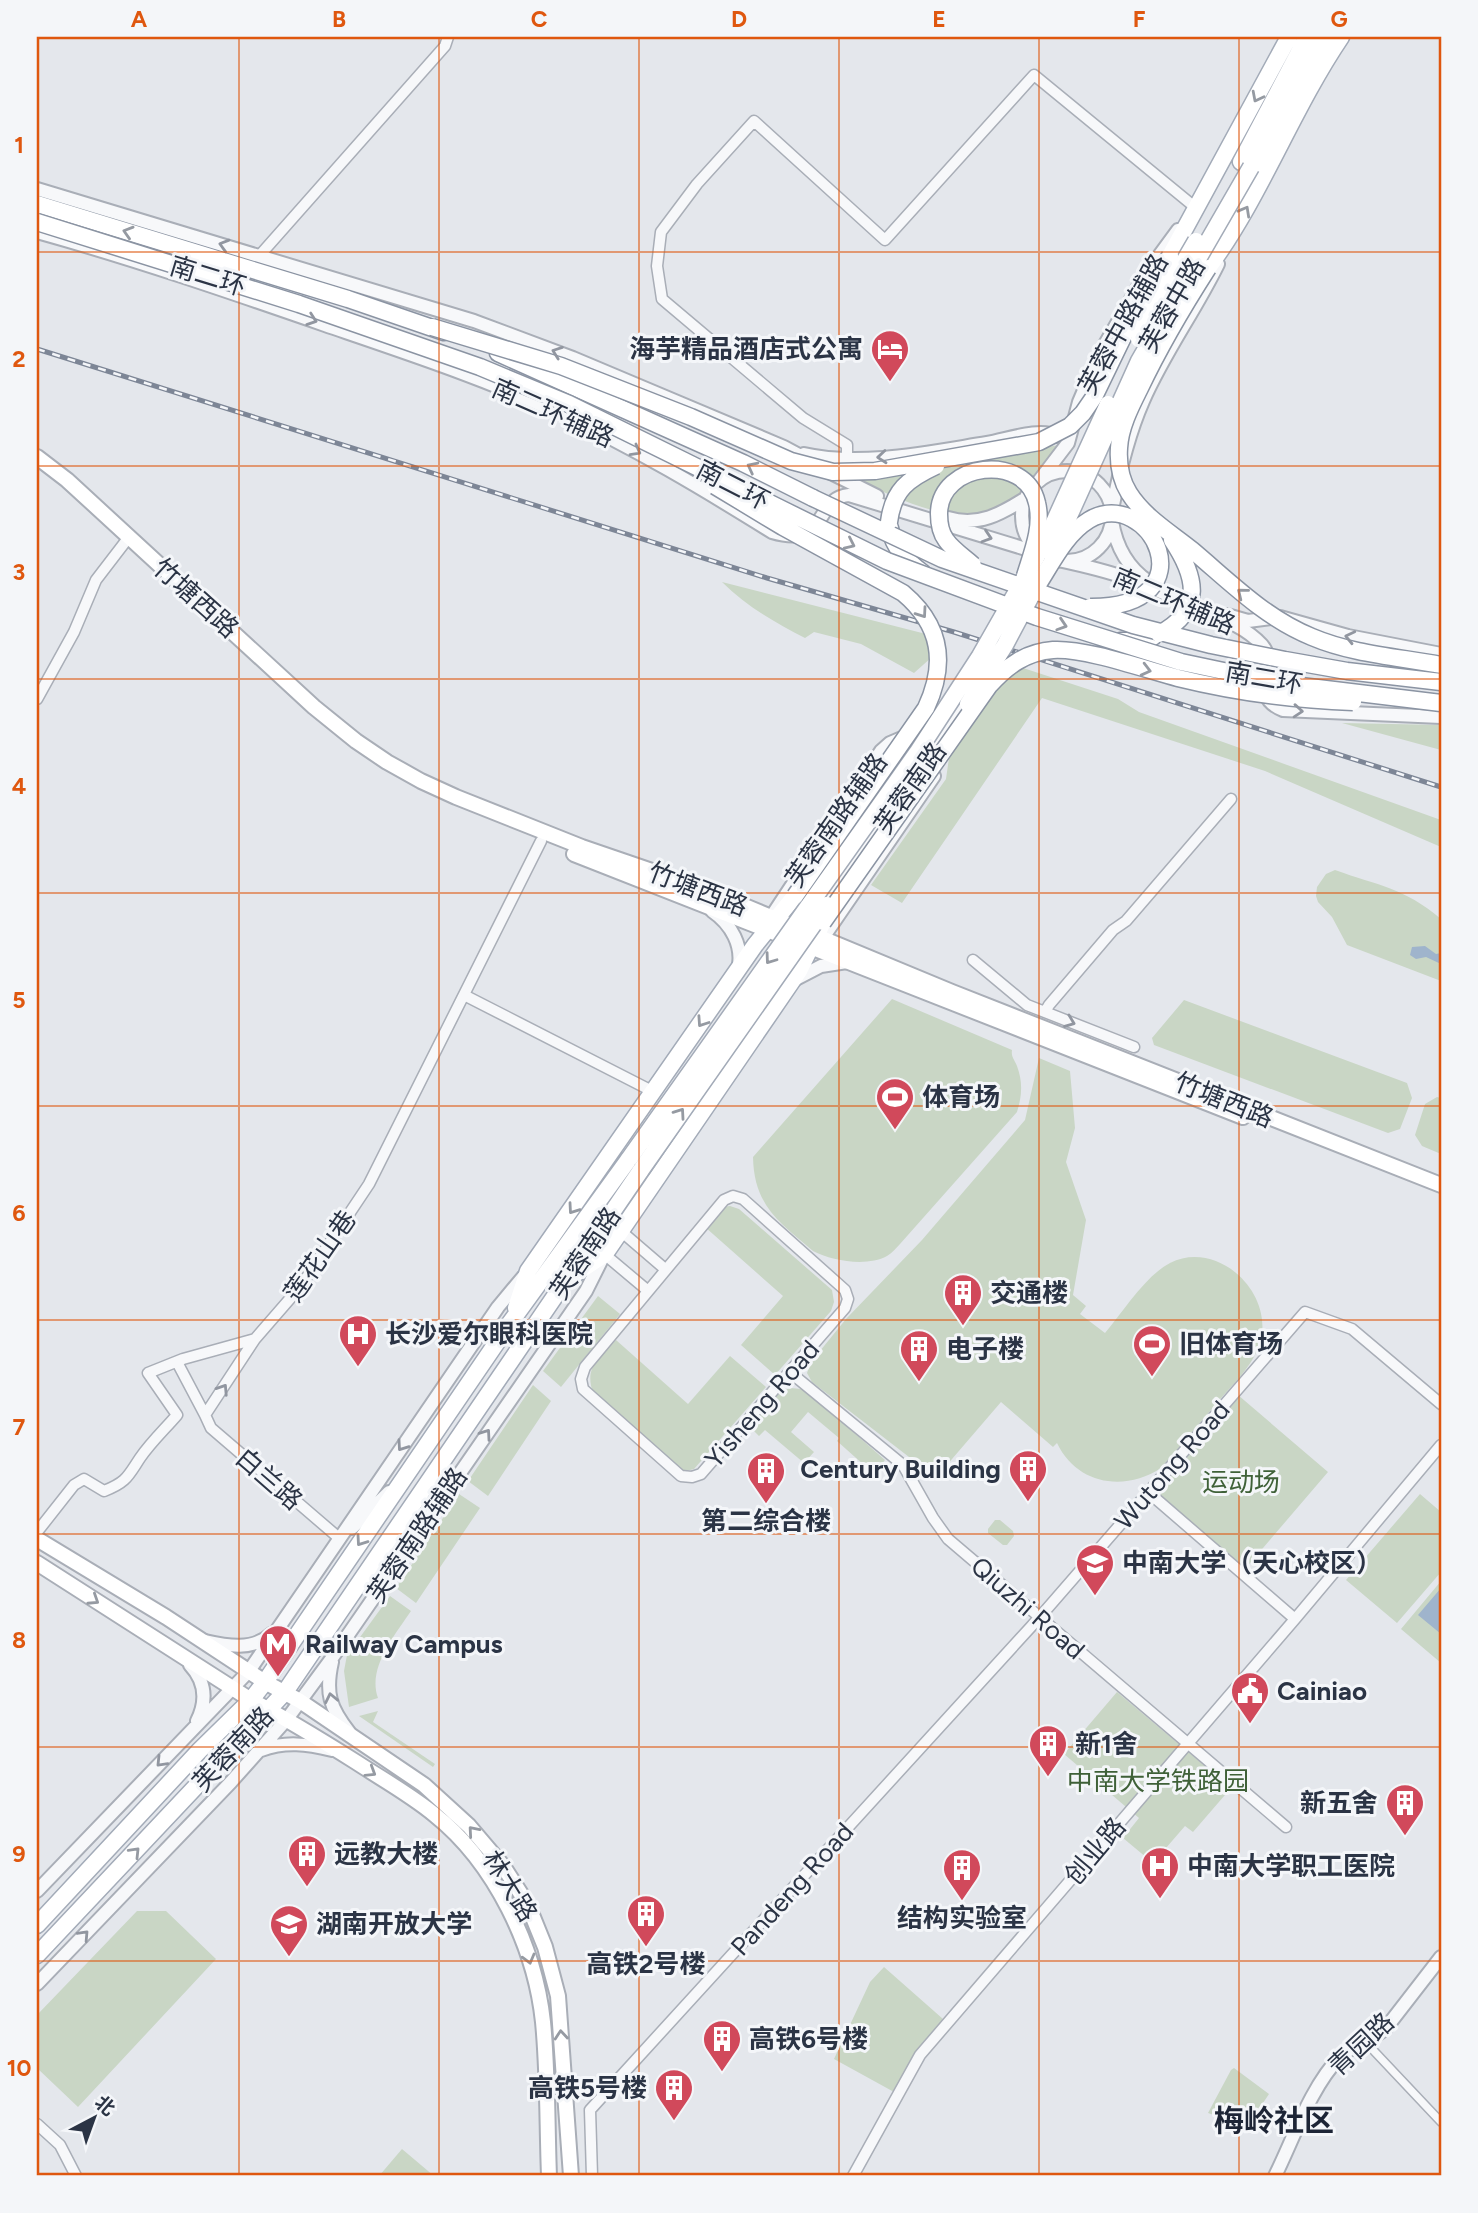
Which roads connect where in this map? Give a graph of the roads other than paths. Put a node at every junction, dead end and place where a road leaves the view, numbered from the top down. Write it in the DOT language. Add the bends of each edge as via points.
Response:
graph roads {
  1 [pos="448,37"];
  2 [pos="1325,37"];
  3 [pos="1341,37"];
  4 [pos="1300,38"];
  5 [pos="1246,165"];
  6 [pos="37,189"];
  7 [pos="38,205"];
  8 [pos="1196,208"];
  9 [pos="37,222"];
  10 [pos="37,232"];
  11 [pos="1233,234"];
  12 [pos="260,255"];
  13 [pos="432,327"];
  14 [pos="1079,402"];
  15 [pos="1135,422"];
  16 [pos="636,437"];
  17 [pos="1068,443"];
  18 [pos="784,447"];
  19 [pos="961,456"];
  20 [pos="37,457"];
  21 [pos="847,460"];
  22 [pos="37,466"];
  23 [pos="1039,481"];
  24 [pos="1026,498"];
  25 [pos="1112,515"];
  26 [pos="1156,522"];
  27 [pos="127,540"];
  28 [pos="1037,550"];
  29 [pos="1058,560"];
  30 [pos="927,576"];
  31 [pos="990,576"];
  32 [pos="1034,576"];
  33 [pos="1072,605"];
  34 [pos="1103,639"];
  35 [pos="1441,654"];
  36 [pos="1441,665"];
  37 [pos="1441,682"];
  38 [pos="37,699"];
  39 [pos="1440,708"];
  40 [pos="946,719"];
  41 [pos="942,734"];
  42 [pos="1231,799"];
  43 [pos="541,841"];
  44 [pos="706,906"];
  45 [pos="774,922"];
  46 [pos="817,937"];
  47 [pos="853,957"];
  48 [pos="973,960"];
  49 [pos="738,970"];
  50 [pos="786,990"];
  51 [pos="464,995"];
  52 [pos="1045,1012"];
  53 [pos="1134,1047"];
  54 [pos="654,1092"];
  55 [pos="635,1164"];
  56 [pos="1441,1185"];
  57 [pos="1441,1194"];
  58 [pos="614,1225"];
  59 [pos="598,1249"];
  60 [pos="665,1269"];
  61 [pos="528,1271"];
  62 [pos="647,1290"];
  63 [pos="510,1323"];
  64 [pos="255,1339"];
  65 [pos="177,1362"];
  66 [pos="791,1373"];
  67 [pos="1441,1404"];
  68 [pos="205,1415"];
  69 [pos="1441,1445"];
  70 [pos="407,1475"];
  71 [pos="1148,1492"];
  72 [pos="37,1532"];
  73 [pos="37,1539"];
  74 [pos="335,1543"];
  75 [pos="37,1563"];
  76 [pos="1039,1618"];
  77 [pos="1295,1619"];
  78 [pos="279,1626"];
  79 [pos="200,1639"];
  80 [pos="334,1655"];
  81 [pos="183,1657"];
  82 [pos="249,1671"];
  83 [pos="265,1682"];
  84 [pos="232,1689"];
  85 [pos="285,1692"];
  86 [pos="251,1700"];
  87 [pos="300,1701"];
  88 [pos="270,1710"];
  89 [pos="287,1719"];
  90 [pos="193,1729"];
  91 [pos="351,1735"];
  92 [pos="1186,1744"];
  93 [pos="258,1752"];
  94 [pos="340,1753"];
  95 [pos="1286,1827"];
  96 [pos="37,1891"];
  97 [pos="37,1925"];
  98 [pos="37,1955"];
  99 [pos="1441,1957"];
  100 [pos="37,1984"];
  101 [pos="1374,2051"];
  102 [pos="1441,2122"];
  103 [pos="37,2124"];
  104 [pos="76,2176"];
  105 [pos="549,2176"];
  106 [pos="571,2176"];
  107 [pos="592,2176"];
  108 [pos="853,2176"];
  109 [pos="1275,2176"];
  1 -- 12 [label="street" via="445,46"];
  2 -- 5 [label="main road, 芙蓉中路"];
  11 -- 3 [label="main road, one-way" via="1308,89"];
  4 -- 5 [label="main road"];
  4 -- 8 [label="main road, one-way"];
  5 -- 32 [label="main road, 芙蓉中路, bridge" via="1139,361"];
  12 -- 6 [label="street, 南二环辅路, one-way"];
  13 -- 7 [label="main road, 南二环, one-way"];
  8 -- 14 [label="street, 芙蓉中路辅路" via="1133,296 1100,353"];
  8 -- 19 [label="main road, bridge" via="1083,413 1070,426 1039,442"];
  8 -- 21 [label="street" via="1034,75 885,240 754,121 696,184 661,232 657,266 662,299 803,418 846,446"];
  9 -- 16 [label="main road, 南二环, bridge" via="401,338 569,404"];
  10 -- 28 [label="street, 南二环辅路, one-way" via="272,307 521,397 628,447 772,532 794,536 811,531 834,500 849,495"];
  11 -- 15 [label="street, 芙蓉中路辅路" via="1153,379"];
  11 -- 26 [label="main road, bridge" via="1149,368 1119,446 1129,493"];
  18 -- 12 [label="street, 南二环辅路, one-way" via="474,321"];
  13 -- 19 [label="main road, bridge" via="561,366 812,468 875,471"];
  31 -- 13 [label="main road, 南二环, one-way, bridge" via="910,546 652,420"];
  14 -- 15 [label="street" via="1083,420 1111,435 1124,435"];
  14 -- 17 [label="street, 芙蓉中路辅路"];
  15 -- 25 [label="street, 芙蓉中路辅路"];
  16 -- 30 [label="main road, 南二环, one-way, bridge" via="823,531"];
  16 -- 45 [label="main road, one-way, bridge" via="783,527 903,593 917,605 937,645 937,677 926,708"];
  17 -- 21 [label="street, one-way" via="1046,432"];
  17 -- 23 [label="street, 芙蓉中路辅路"];
  18 -- 21 [label="street"];
  18 -- 24 [label="street, 南二环辅路" via="879,496 956,520 985,520"];
  19 -- 30 [label="main road, bridge" via="906,483 892,503 889,522 895,544"];
  20 -- 27 [label="main road, 竹塘西路"];
  22 -- 27 [label="main road, 竹塘西路"];
  23 -- 24 [label="street"];
  23 -- 25 [label="street" via="1063,471 1089,477 1108,497"];
  24 -- 28 [label="street" via="1023,522"];
  25 -- 29 [label="street" via="1098,549 1080,559"];
  35 -- 25 [label="street, 南二环辅路, one-way" via="1280,617 1235,619 1140,575 1125,557"];
  26 -- 34 [label="main road, bridge" via="1189,568 1192,588 1185,612 1169,629 1153,637"];
  36 -- 26 [label="main road, one-way, bridge" via="1342,647 1285,625"];
  27 -- 38 [label="street" via="96,580"];
  27 -- 43 [label="main road, 竹塘西路" via="358,752 419,789"];
  27 -- 45 [label="main road, 竹塘西路" via="314,707 387,762 456,797 747,907"];
  28 -- 29 [label="street"];
  28 -- 32 [label="street"];
  29 -- 32 [label="street"];
  29 -- 39 [label="street, 南二环辅路, one-way" via="1129,579 1251,635 1266,651 1267,699 1283,710"];
  30 -- 34 [label="main road, 南二环, one-way, bridge"];
  31 -- 32 [label="main road, bridge" via="946,541 940,530 943,494 951,483 975,470 1011,473 1028,483 1037,502"];
  31 -- 33 [label="main road, 南二环, bridge"];
  32 -- 33 [label="main road, bridge" via="1092,519 1115,514 1149,532 1161,565 1143,596 1119,605"];
  32 -- 55 [label="main road, 芙蓉南路, bridge" via="999,654 937,751"];
  33 -- 37 [label="main road, 南二环, bridge" via="1211,645 1347,671"];
  34 -- 39 [label="main road, 南二环, bridge" via="1233,673"];
  46 -- 39 [label="main road, one-way, bridge" via="989,685 1032,653 1064,649 1242,691"];
  40 -- 41 [label="street, 芙蓉南路辅路" via="984,665"];
  40 -- 45 [label="street, 芙蓉南路辅路" via="817,902"];
  40 -- 45 [label="street, 芙蓉南路辅路" via="881,751"];
  41 -- 46 [label="street, 芙蓉南路辅路" via="822,905"];
  41 -- 46 [label="street, 芙蓉南路辅路" via="933,778"];
  42 -- 52 [label="street"];
  43 -- 44 [label="main road, 竹塘西路"];
  43 -- 51 [label="street, 莲花山巷"];
  44 -- 45 [label="main road, 竹塘西路"];
  44 -- 49 [label="street" via="733,932 740,954"];
  45 -- 46 [label="main road, 竹塘西路"];
  45 -- 49 [label="main road"];
  46 -- 47 [label="main road, 竹塘西路"];
  46 -- 50 [label="main road"];
  47 -- 50 [label="street" via="812,969"];
  47 -- 56 [label="main road, 竹塘西路"];
  47 -- 57 [label="main road, 竹塘西路"];
  48 -- 52 [label="street" via="1027,1005"];
  49 -- 54 [label="main road, one-way"];
  50 -- 58 [label="main road"];
  51 -- 54 [label="street"];
  51 -- 64 [label="street, 莲花山巷" via="349,1218 301,1286"];
  52 -- 53 [label="street, one-way"];
  54 -- 61 [label="main road, one-way"];
  55 -- 58 [label="main road, 芙蓉南路"];
  55 -- 63 [label="main road, 芙蓉南路"];
  58 -- 59 [label="main road"];
  58 -- 60 [label="street"];
  59 -- 62 [label="street"];
  80 -- 59 [label="street, 芙蓉南路辅路, one-way" via="586,1291"];
  59 -- 85 [label="main road, 芙蓉南路" via="567,1280"];
  60 -- 62 [label="street, Yisheng Road"];
  60 -- 66 [label="street, Yisheng Road" via="724,1200 733,1196 743,1199 845,1290 848,1299"];
  61 -- 63 [label="main road"];
  61 -- 74 [label="street, one-way" via="498,1307"];
  62 -- 66 [label="street, Yisheng Road" via="585,1367 581,1379 583,1389 681,1476 701,1474"];
  63 -- 70 [label="main road, 芙蓉南路"];
  64 -- 65 [label="street"];
  68 -- 64 [label="street, 莲花山巷, one-way"];
  65 -- 68 [label="street, 白兰路"];
  65 -- 72 [label="street" via="148,1373 177,1415 132,1474 104,1491 84,1479 74,1485"];
  66 -- 76 [label="street, Qiuzhi Road" via="903,1465 948,1539"];
  67 -- 71 [label="street, Wutong Road" via="1352,1329 1305,1312"];
  68 -- 74 [label="street, 白兰路" via="211,1428"];
  69 -- 77 [label="street, 创业路"];
  70 -- 74 [label="street"];
  70 -- 83 [label="main road, 芙蓉南路, one-way"];
  71 -- 76 [label="street, Wutong Road"];
  71 -- 77 [label="street"];
  73 -- 79 [label="main road, 林大路"];
  74 -- 78 [label="street"];
  75 -- 81 [label="main road, one-way"];
  76 -- 92 [label="street, Qiuzhi Road"];
  76 -- 107 [label="street, Pandeng Road" via="590,2110"];
  77 -- 92 [label="street, 创业路"];
  78 -- 79 [label="street" via="263,1641 246,1646"];
  78 -- 82 [label="street"];
  79 -- 82 [label="main road, 林大路"];
  80 -- 87 [label="street, 芙蓉南路辅路"];
  91 -- 80 [label="street, one-way" via="334,1713 328,1690"];
  81 -- 84 [label="main road"];
  81 -- 90 [label="street" via="199,1674 204,1690 203,1709"];
  82 -- 83 [label="main road, 林大路"];
  82 -- 84 [label="street"];
  83 -- 85 [label="main road, 林大路"];
  83 -- 86 [label="main road, 芙蓉南路"];
  84 -- 86 [label="main road"];
  84 -- 90 [label="street"];
  85 -- 87 [label="main road, 林大路"];
  85 -- 88 [label="main road, 芙蓉南路"];
  86 -- 88 [label="main road"];
  86 -- 97 [label="main road, 芙蓉南路"];
  87 -- 89 [label="street, 芙蓉南路辅路"];
  87 -- 91 [label="main road, 林大路"];
  88 -- 89 [label="main road"];
  98 -- 88 [label="main road, 芙蓉南路, one-way"];
  89 -- 93 [label="street, 芙蓉南路辅路"];
  89 -- 94 [label="main road"];
  90 -- 96 [label="street, one-way"];
  106 -- 91 [label="main road, 林大路, one-way" via="558,1996 528,1905 503,1866 446,1802"];
  92 -- 95 [label="street, Qiuzhi Road"];
  92 -- 108 [label="street, 创业路" via="920,2055"];
  93 -- 94 [label="street" via="279,1744 307,1744"];
  100 -- 93 [label="street, 芙蓉南路辅路, one-way"];
  94 -- 105 [label="main road, one-way" via="437,1816 490,1877 513,1915 528,1954 543,2021"];
  99 -- 109 [label="street, 青园路" via="1386,2028 1352,2047 1329,2070"];
  101 -- 102 [label="street"];
  103 -- 104 [label="street" via="60,2145"];
}
